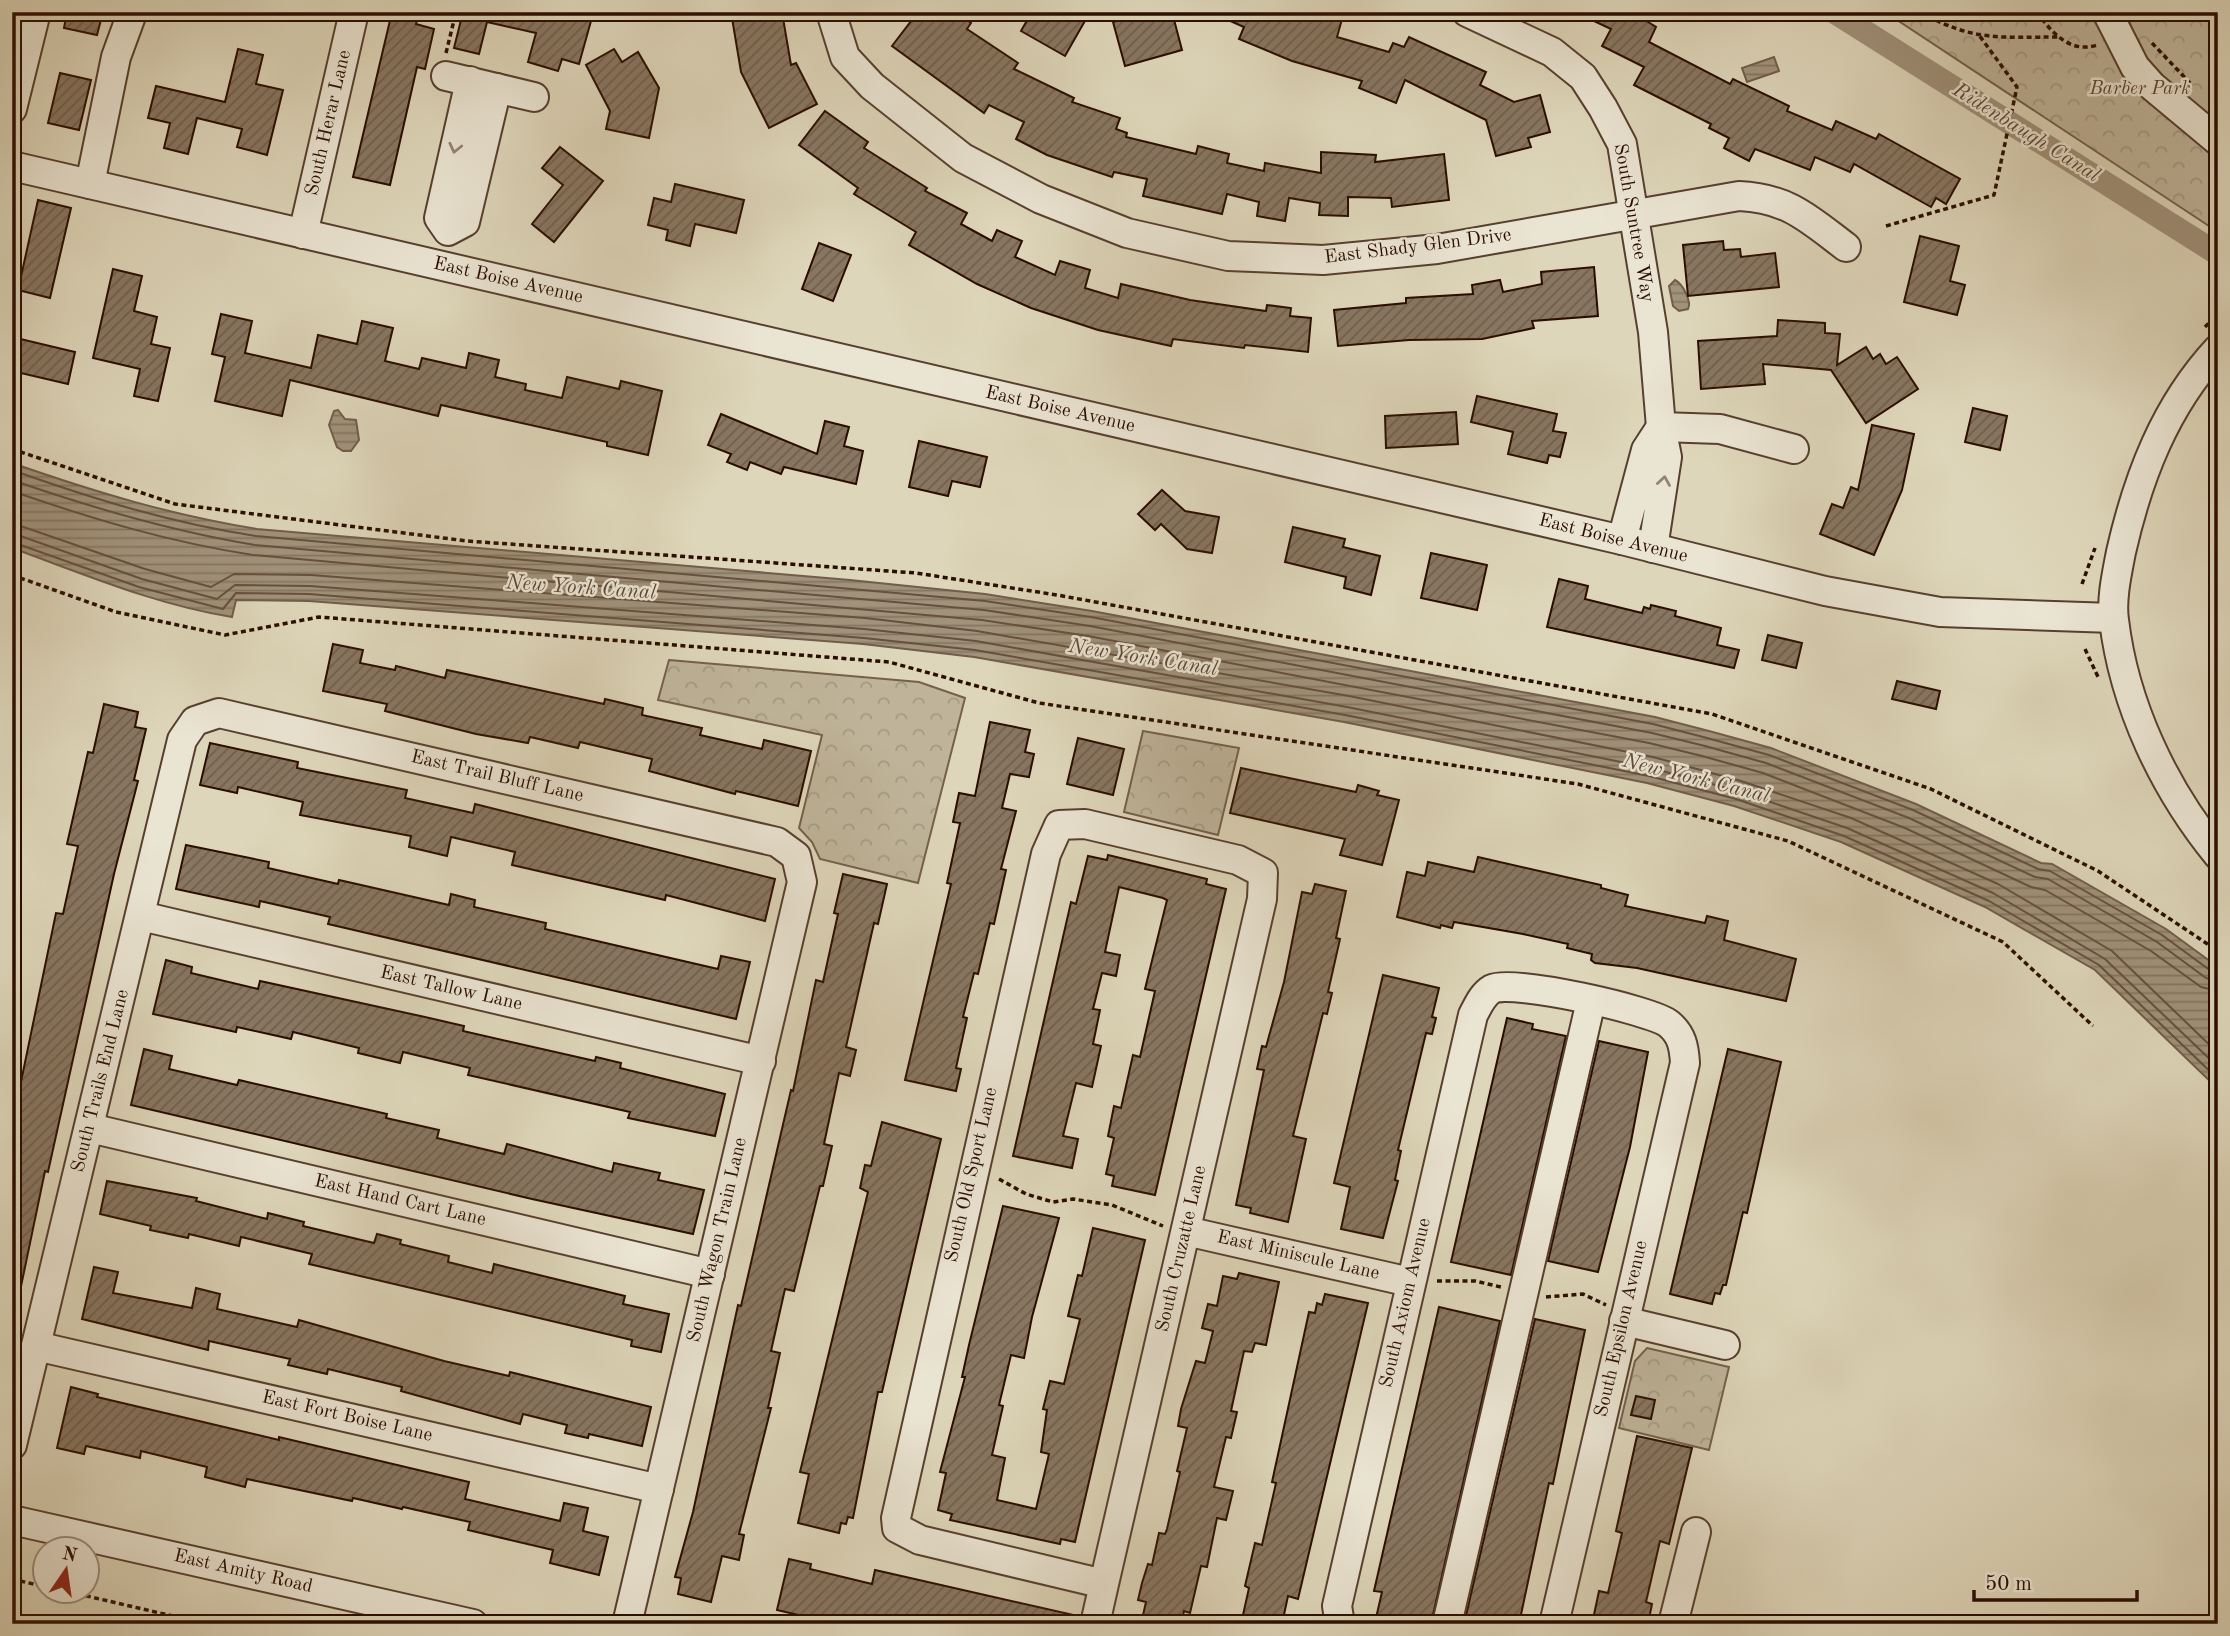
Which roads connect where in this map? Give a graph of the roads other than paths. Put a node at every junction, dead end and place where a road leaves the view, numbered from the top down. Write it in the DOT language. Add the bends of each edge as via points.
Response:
graph roads {
  1 [pos="36,12"];
  2 [pos="354,12"];
  3 [pos="831,12"];
  4 [pos="1467,12"];
  5 [pos="2107,12"];
  6 [pos="131,16"];
  7 [pos="534,97"];
  8 [pos="12,110"];
  9 [pos="2218,141"];
  10 [pos="12,166"];
  11 [pos="90,184"];
  12 [pos="1632,215"];
  13 [pos="303,234"];
  14 [pos="1846,247"];
  15 [pos="440,265"];
  16 [pos="2218,349"];
  17 [pos="1661,427"];
  18 [pos="1794,449"];
  19 [pos="1622,540"];
  20 [pos="1653,548"];
  21 [pos="2113,618"];
  22 [pos="195,721"];
  23 [pos="2218,855"];
  24 [pos="796,856"];
  25 [pos="1263,873"];
  26 [pos="141,916"];
  27 [pos="1591,1001"];
  28 [pos="761,1061"];
  29 [pos="90,1128"];
  30 [pos="1186,1231"];
  31 [pos="710,1274"];
  32 [pos="1410,1282"];
  33 [pos="1624,1321"];
  34 [pos="1725,1345"];
  35 [pos="36,1346"];
  36 [pos="12,1445"];
  37 [pos="659,1489"];
  38 [pos="12,1520"];
  39 [pos="1696,1532"];
  40 [pos="1104,1584"];
  41 [pos="473,1624"];
  42 [pos="627,1624"];
  43 [pos="1095,1624"];
  44 [pos="1340,1624"];
  45 [pos="1447,1624"];
  46 [pos="1554,1624"];
  47 [pos="1673,1624"];
  1 -- 8 [label="street"];
  2 -- 13 [label="street, South Herar Lane"];
  3 -- 12 [label="street, East Shady Glen Drive" via="845,57 872,86 953,151 1041,200 1127,233 1228,256 1323,260 1437,248"];
  4 -- 12 [label="street, South Suntree Way" via="1552,52 1583,77 1622,145"];
  5 -- 9 [label="street" via="2135,67"];
  6 -- 11 [label="street" via="116,57"];
  7 -- 15 [label="street" via="464,78 439,218 448,230"];
  10 -- 11 [label="street, East Boise Avenue"];
  11 -- 13 [label="street, East Boise Avenue"];
  12 -- 14 [label="street, East Shady Glen Drive" via="1739,196 1766,197 1790,206"];
  12 -- 17 [label="street, South Suntree Way" via="1653,332"];
  13 -- 15 [label="street, East Boise Avenue"];
  15 -- 19 [label="street, East Boise Avenue"];
  16 -- 21 [label="street" via="2179,397 2150,455 2131,509"];
  17 -- 18 [label="street" via="1720,429"];
  17 -- 19 [label="street" via="1646,450"];
  20 -- 17 [label="street, South Suntree Way, one-way" via="1667,457"];
  19 -- 20 [label="street, East Boise Avenue"];
  20 -- 21 [label="street, East Boise Avenue" via="1825,591 1940,612"];
  21 -- 23 [label="street" via="2144,732 2170,786"];
  22 -- 24 [label="street, East Trail Bluff Lane" via="219,713 776,842"];
  22 -- 26 [label="street, South Trails End Lane" via="181,740"];
  24 -- 28 [label="street, South Wagon Train Lane" via="802,882"];
  25 -- 30 [label="street, South Cruzatte Lane" via="1262,899"];
  25 -- 40 [label="street, South Old Sport Lane" via="1238,860 1086,824 1059,825 1052,834 897,1502 897,1528 920,1540"];
  26 -- 28 [label="street, East Tallow Lane"];
  26 -- 29 [label="street, South Trails End Lane"];
  27 -- 32 [label="street, South Axiom Avenue" via="1522,985 1493,989 1482,998 1473,1015"];
  27 -- 33 [label="street, South Epsilon Avenue" via="1656,1016 1680,1035 1685,1063"];
  27 -- 45 [label="street"];
  28 -- 31 [label="street, South Wagon Train Lane"];
  29 -- 31 [label="street, East Hand Cart Lane"];
  29 -- 35 [label="street, South Trails End Lane"];
  30 -- 32 [label="street, East Miniscule Lane"];
  30 -- 40 [label="street, South Cruzatte Lane"];
  31 -- 37 [label="street, South Wagon Train Lane"];
  32 -- 44 [label="street, South Axiom Avenue" via="1337,1605"];
  33 -- 34 [label="street"];
  33 -- 46 [label="street, South Epsilon Avenue"];
  35 -- 36 [label="street, South Trails End Lane"];
  35 -- 37 [label="street, East Fort Boise Lane"];
  37 -- 42 [label="street, South Wagon Train Lane"];
  38 -- 41 [label="street, East Amity Road"];
  39 -- 47 [label="street"];
  40 -- 43 [label="street, South Cruzatte Lane"];
}
